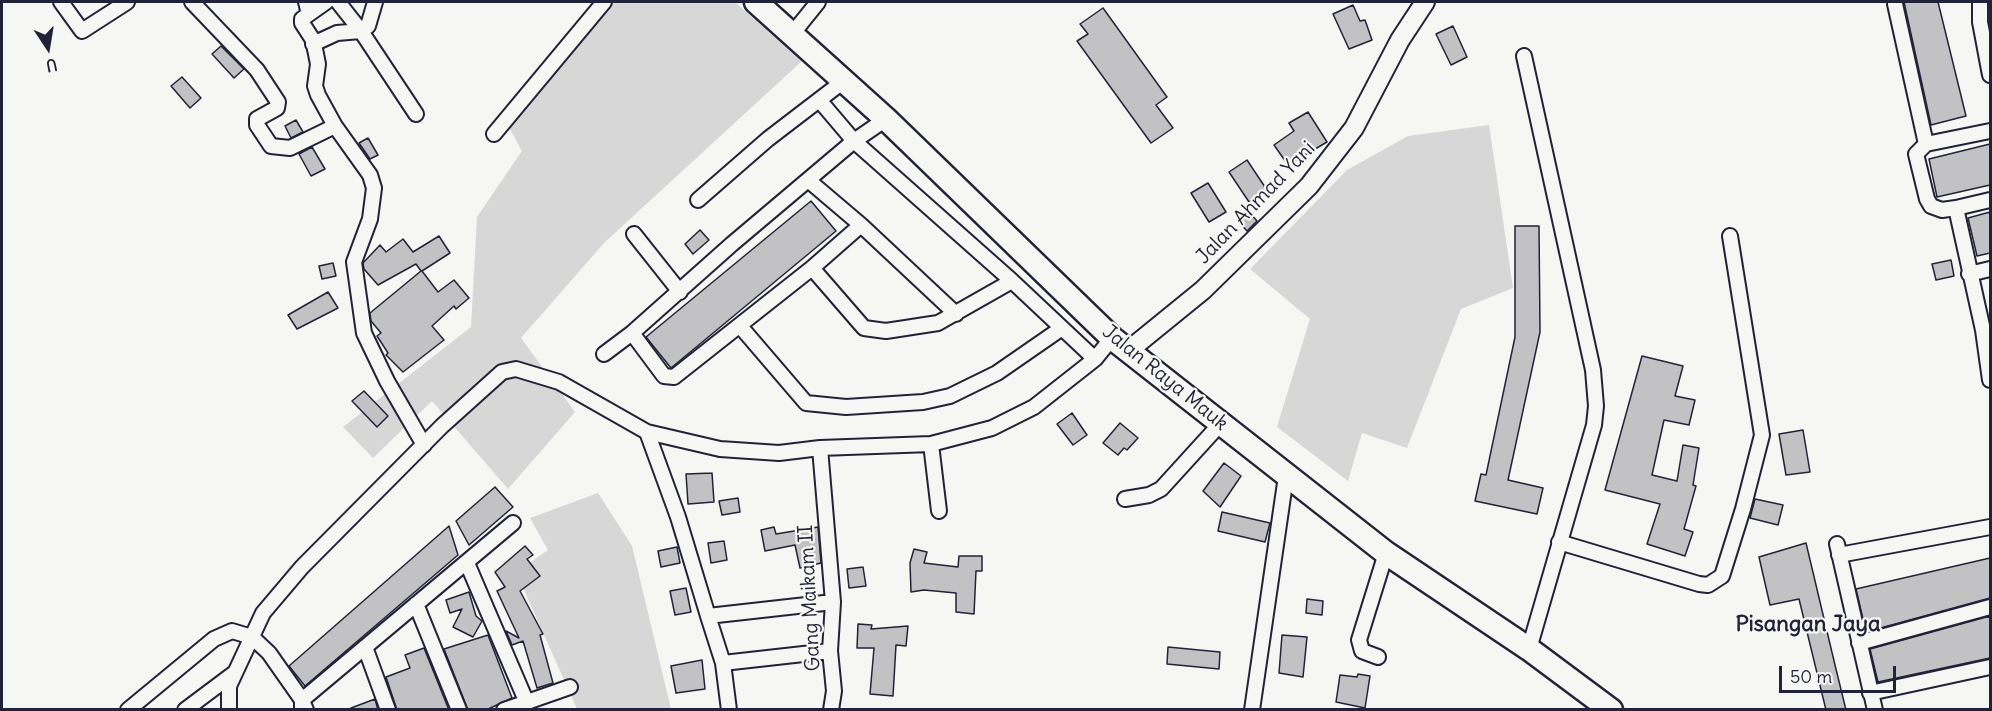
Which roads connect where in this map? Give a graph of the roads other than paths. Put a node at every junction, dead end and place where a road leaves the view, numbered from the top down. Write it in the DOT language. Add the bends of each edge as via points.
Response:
graph roads {
  1 [pos="61,2"];
  2 [pos="127,2"];
  3 [pos="192,2"];
  4 [pos="326,2"];
  5 [pos="338,2"];
  6 [pos="375,2"];
  7 [pos="604,2"];
  8 [pos="756,2"];
  9 [pos="818,2"];
  10 [pos="1425,2"];
  11 [pos="1980,2"];
  12 [pos="1895,4"];
  13 [pos="307,8"];
  14 [pos="362,31"];
  15 [pos="792,33"];
  16 [pos="314,44"];
  17 [pos="1524,57"];
  18 [pos="1990,75"];
  19 [pos="845,80"];
  20 [pos="820,101"];
  21 [pos="416,114"];
  22 [pos="886,119"];
  23 [pos="335,126"];
  24 [pos="1990,131"];
  25 [pos="494,134"];
  26 [pos="854,141"];
  27 [pos="1926,144"];
  28 [pos="808,180"];
  29 [pos="698,200"];
  30 [pos="1990,200"];
  31 [pos="1956,208"];
  32 [pos="861,225"];
  33 [pos="634,234"];
  34 [pos="1730,237"];
  35 [pos="812,268"];
  36 [pos="1990,269"];
  37 [pos="1969,274"];
  38 [pos="1012,281"];
  39 [pos="680,292"];
  40 [pos="956,314"];
  41 [pos="740,326"];
  42 [pos="1062,328"];
  43 [pos="1987,329"];
  44 [pos="632,333"];
  45 [pos="1120,345"];
  46 [pos="604,354"];
  47 [pos="1095,359"];
  48 [pos="1990,380"];
  49 [pos="1222,422"];
  50 [pos="647,432"];
  51 [pos="931,444"];
  52 [pos="424,445"];
  53 [pos="820,448"];
  54 [pos="1286,476"];
  55 [pos="1125,499"];
  56 [pos="939,511"];
  57 [pos="513,523"];
  58 [pos="1990,527"];
  59 [pos="1559,542"];
  60 [pos="1386,553"];
  61 [pos="467,563"];
  62 [pos="833,602"];
  63 [pos="416,604"];
  64 [pos="1990,607"];
  65 [pos="708,616"];
  66 [pos="252,637"];
  67 [pos="1859,643"];
  68 [pos="365,647"];
  69 [pos="1529,649"];
  70 [pos="830,651"];
  71 [pos="1378,657"];
  72 [pos="723,663"];
  73 [pos="1990,667"];
  74 [pos="235,673"];
  75 [pos="570,687"];
  76 [pos="1870,693"];
  77 [pos="527,703"];
  78 [pos="303,706"];
  79 [pos="128,710"];
  80 [pos="185,710"];
  81 [pos="230,710"];
  82 [pos="388,710"];
  83 [pos="459,710"];
  84 [pos="504,710"];
  85 [pos="729,710"];
  86 [pos="831,710"];
  87 [pos="1252,710"];
  88 [pos="1611,710"];
  89 [pos="1875,710"];
  1 -- 2 [label="street" via="82,31"];
  3 -- 23 [label="street" via="256,70 278,102 277,108 258,119 257,125 271,146 290,148"];
  4 -- 13 [label="street"];
  5 -- 14 [label="street"];
  6 -- 14 [label="street" via="368,26"];
  7 -- 25 [label="street"];
  8 -- 15 [label="main road, Jalan Raya Mauk"];
  9 -- 15 [label="street"];
  10 -- 45 [label="street, Jalan Ahmad Yani" via="1400,40 1354,128 1309,186 1203,290"];
  11 -- 18 [label="street"];
  12 -- 27 [label="street"];
  13 -- 16 [label="street" via="302,23"];
  14 -- 16 [label="street" via="337,33"];
  14 -- 21 [label="street"];
  15 -- 19 [label="main road, Jalan Raya Mauk"];
  16 -- 23 [label="street" via="318,64 315,86"];
  17 -- 59 [label="street" via="1596,389 1594,425"];
  19 -- 20 [label="street"];
  19 -- 22 [label="main road, Jalan Raya Mauk"];
  20 -- 26 [label="street"];
  20 -- 29 [label="street"];
  22 -- 26 [label="street"];
  22 -- 45 [label="main road, Jalan Raya Mauk"];
  23 -- 52 [label="street" via="370,175 374,188 370,219 354,262 364,333"];
  24 -- 27 [label="street"];
  26 -- 28 [label="street"];
  26 -- 38 [label="street"];
  27 -- 31 [label="street" via="1916,154 1928,204 1938,209"];
  28 -- 32 [label="street"];
  28 -- 39 [label="street"];
  30 -- 31 [label="street"];
  31 -- 37 [label="street"];
  32 -- 35 [label="street"];
  32 -- 40 [label="street"];
  33 -- 39 [label="street"];
  34 -- 59 [label="street" via="1762,435 1722,576 1708,585 1699,584"];
  35 -- 40 [label="street" via="864,328 918,328"];
  35 -- 41 [label="street"];
  36 -- 37 [label="street"];
  37 -- 43 [label="street"];
  38 -- 40 [label="street"];
  38 -- 42 [label="street"];
  39 -- 44 [label="street"];
  41 -- 42 [label="street" via="806,403 846,407 923,402 950,396 997,373"];
  41 -- 44 [label="street" via="670,378"];
  42 -- 47 [label="street"];
  43 -- 48 [label="street"];
  44 -- 46 [label="street"];
  45 -- 47 [label="street"];
  45 -- 49 [label="main road, Jalan Raya Mauk"];
  47 -- 51 [label="street" via="1013,419 968,436"];
  49 -- 54 [label="main road, Jalan Raya Mauk"];
  49 -- 55 [label="street" via="1161,489"];
  50 -- 52 [label="street" via="559,382 516,369 495,375"];
  50 -- 53 [label="street" via="720,449 779,453"];
  50 -- 65 [label="street"];
  51 -- 53 [label="street"];
  51 -- 56 [label="street"];
  52 -- 66 [label="street" via="302,567 263,613"];
  53 -- 62 [label="street, Gang Maikam II"];
  54 -- 60 [label="main road, Jalan Raya Mauk"];
  54 -- 87 [label="street"];
  57 -- 61 [label="street"];
  58 -- 67 [label="street" via="1838,549"];
  59 -- 69 [label="street"];
  60 -- 69 [label="main road, Jalan Raya Mauk"];
  60 -- 71 [label="street" via="1359,640 1362,651"];
  61 -- 63 [label="street"];
  61 -- 77 [label="street"];
  62 -- 65 [label="street"];
  62 -- 70 [label="street, Gang Maikam II"];
  63 -- 68 [label="street"];
  63 -- 83 [label="street"];
  64 -- 67 [label="street"];
  65 -- 72 [label="street"];
  66 -- 74 [label="street"];
  66 -- 78 [label="street" via="269,653"];
  66 -- 79 [label="street" via="238,631 219,635"];
  67 -- 76 [label="street"];
  68 -- 78 [label="street"];
  68 -- 82 [label="street"];
  69 -- 88 [label="main road, Jalan Raya Mauk"];
  70 -- 72 [label="street"];
  70 -- 86 [label="street, Gang Maikam II" via="834,691"];
  72 -- 85 [label="street"];
  73 -- 76 [label="street"];
  74 -- 80 [label="street"];
  74 -- 81 [label="street" via="229,686"];
  75 -- 77 [label="street"];
  76 -- 89 [label="street"];
  77 -- 84 [label="street"];
}
